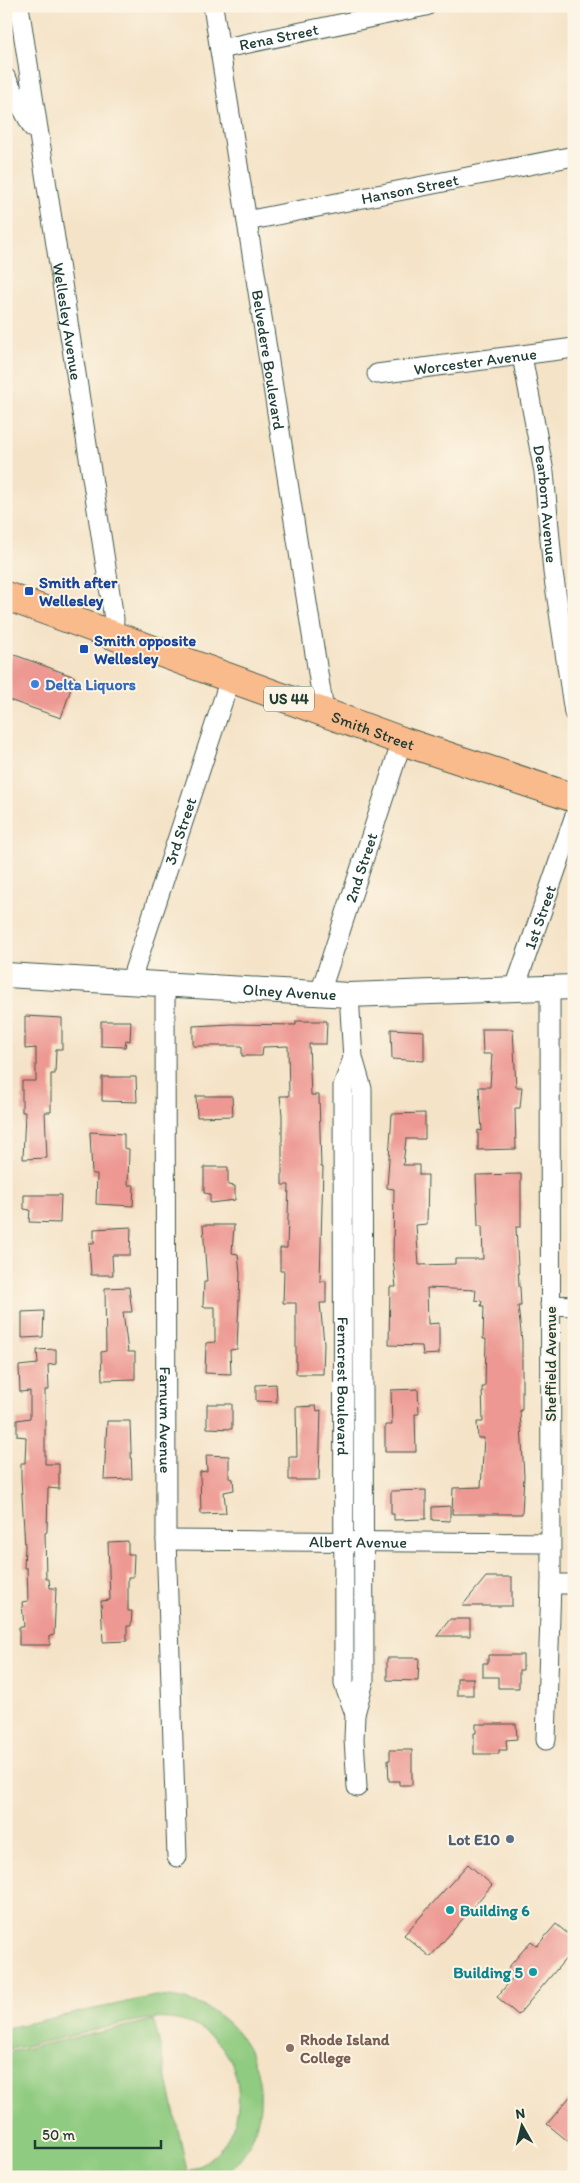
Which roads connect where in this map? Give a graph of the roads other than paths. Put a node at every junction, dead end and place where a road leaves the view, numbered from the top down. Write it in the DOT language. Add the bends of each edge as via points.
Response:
graph roads {
  1 [pos="20,6"];
  2 [pos="213,6"];
  3 [pos="426,6"];
  4 [pos="220,49"];
  5 [pos="6,78"];
  6 [pos="39,140"];
  7 [pos="574,156"];
  8 [pos="247,221"];
  9 [pos="574,348"];
  10 [pos="522,356"];
  11 [pos="377,374"];
  12 [pos="6,596"];
  13 [pos="113,636"];
  14 [pos="230,679"];
  15 [pos="324,711"];
  16 [pos="574,713"];
  17 [pos="402,741"];
  18 [pos="574,798"];
  19 [pos="574,818"];
  20 [pos="6,975"];
  21 [pos="130,983"];
  22 [pos="165,984"];
  23 [pos="574,987"];
  24 [pos="515,988"];
  25 [pos="550,988"];
  26 [pos="320,993"];
  27 [pos="349,994"];
  28 [pos="353,1058"];
  29 [pos="550,1306"];
  30 [pos="574,1306"];
  31 [pos="166,1540"];
  32 [pos="344,1541"];
  33 [pos="363,1541"];
  34 [pos="550,1543"];
  35 [pos="551,1584"];
  36 [pos="574,1584"];
  37 [pos="355,1714"];
  38 [pos="546,1740"];
  39 [pos="357,1787"];
  40 [pos="177,1857"];
  1 -- 6 [label="street, Wellesley Avenue"];
  2 -- 4 [label="street, Belvedere Boulevard"];
  3 -- 4 [label="street, Rena Street"];
  4 -- 8 [label="street, Belvedere Boulevard"];
  5 -- 6 [label="street"];
  6 -- 13 [label="street, Wellesley Avenue" via="114,619"];
  7 -- 8 [label="street, Hanson Street"];
  8 -- 15 [label="street, Belvedere Boulevard"];
  9 -- 10 [label="street, Worcester Avenue"];
  10 -- 11 [label="street, Worcester Avenue"];
  10 -- 16 [label="street, Dearborn Avenue" via="544,472 555,589"];
  12 -- 13 [label="main road, Smith Street / US 44"];
  13 -- 14 [label="main road, Smith Street / US 44"];
  14 -- 15 [label="main road, Smith Street / US 44"];
  14 -- 21 [label="street, 3rd Street"];
  15 -- 17 [label="main road, Smith Street / US 44"];
  17 -- 18 [label="main road, Smith Street / US 44"];
  17 -- 26 [label="street, 2nd Street"];
  19 -- 24 [label="street, 1st Street"];
  20 -- 21 [label="street, Olney Avenue"];
  21 -- 22 [label="street, Olney Avenue"];
  22 -- 26 [label="street, Olney Avenue"];
  22 -- 31 [label="street, Farnum Avenue"];
  23 -- 25 [label="street, Olney Avenue"];
  24 -- 25 [label="street, Olney Avenue"];
  24 -- 27 [label="street, Olney Avenue"];
  25 -- 29 [label="street, Sheffield Avenue"];
  26 -- 27 [label="street, Olney Avenue"];
  27 -- 28 [label="street, Ferncrest Boulevard"];
  28 -- 32 [label="street, Ferncrest Boulevard" via="343,1086"];
  28 -- 33 [label="street, Ferncrest Boulevard" via="362,1089"];
  29 -- 30 [label="street"];
  29 -- 34 [label="street, Sheffield Avenue"];
  31 -- 32 [label="street, Albert Avenue"];
  31 -- 40 [label="street, Farnum Avenue"];
  32 -- 33 [label="street, Albert Avenue"];
  32 -- 37 [label="street, Ferncrest Boulevard" via="344,1684"];
  33 -- 34 [label="street, Albert Avenue"];
  33 -- 37 [label="street, Ferncrest Boulevard" via="364,1681"];
  34 -- 35 [label="street, Sheffield Avenue"];
  35 -- 36 [label="street"];
  35 -- 38 [label="street, Sheffield Avenue"];
  37 -- 39 [label="street, Ferncrest Boulevard"];
}
